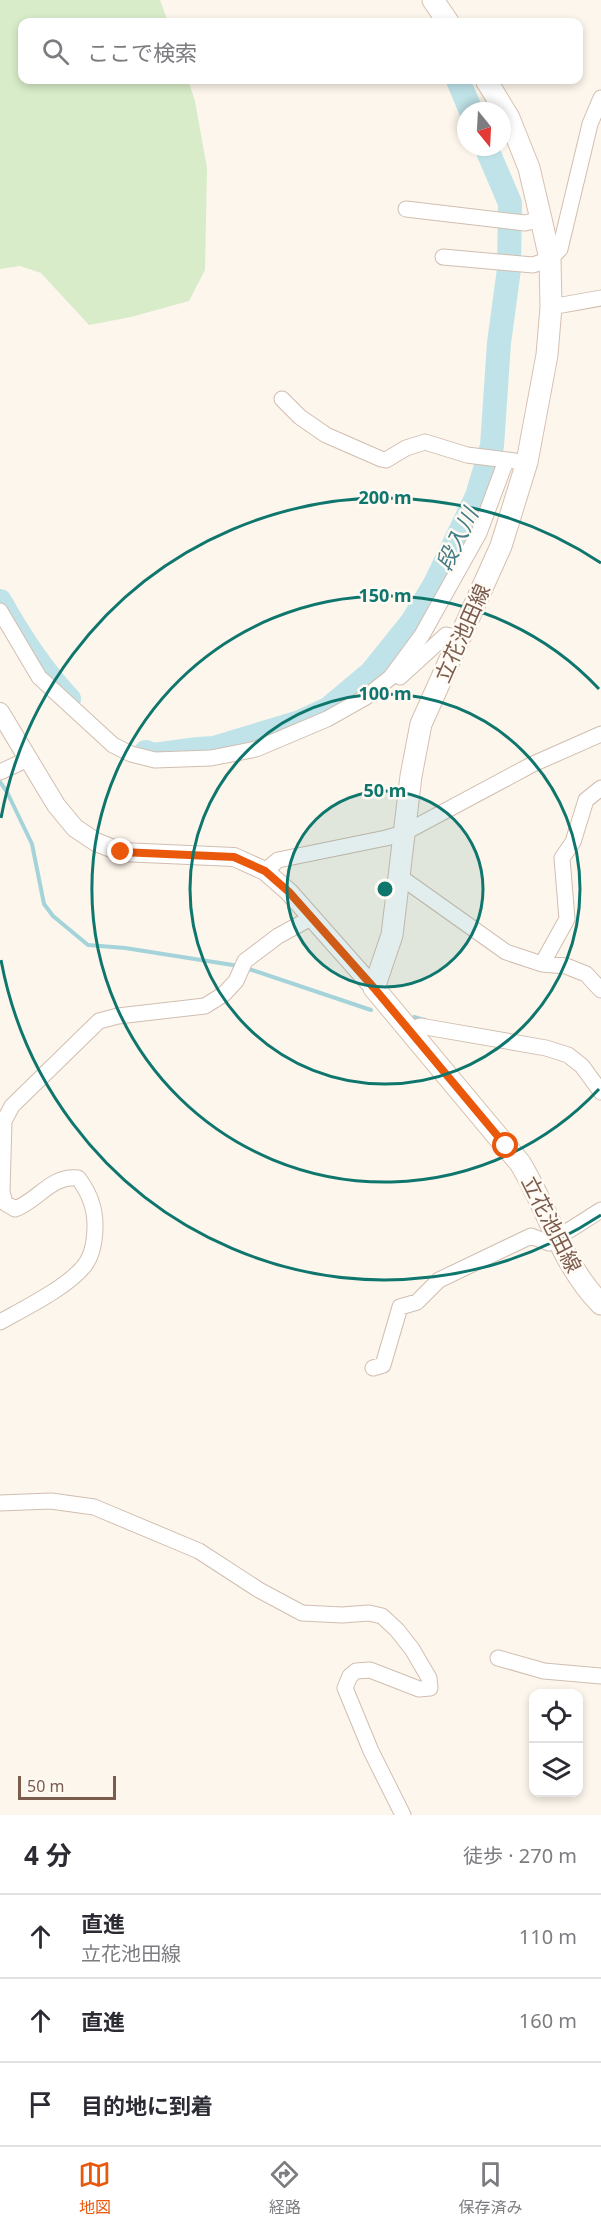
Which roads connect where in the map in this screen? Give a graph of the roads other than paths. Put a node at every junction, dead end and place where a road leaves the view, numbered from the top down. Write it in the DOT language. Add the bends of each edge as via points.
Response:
graph roads {
  1 [pos="488,84"];
  2 [pos="601,98"];
  3 [pos="406,209"];
  4 [pos="541,219"];
  5 [pos="443,257"];
  6 [pos="550,259"];
  7 [pos="601,298"];
  8 [pos="551,307"];
  9 [pos="282,399"];
  10 [pos="517,461"];
  11 [pos="0,611"];
  12 [pos="461,638"];
  13 [pos="391,677"];
  14 [pos="0,712"];
  15 [pos="601,734"];
  16 [pos="28,759"];
  17 [pos="0,772"];
  18 [pos="601,788"];
  19 [pos="404,833"];
  20 [pos="265,871"];
  21 [pos="399,876"];
  22 [pos="311,918"];
  23 [pos="542,964"];
  24 [pos="374,988"];
  25 [pos="601,990"];
  26 [pos="409,1030"];
  27 [pos="601,1092"];
  28 [pos="601,1210"];
  29 [pos="558,1238"];
  30 [pos="601,1304"];
  31 [pos="0,1322"];
  32 [pos="373,1368"];
  33 [pos="0,1503"];
  34 [pos="498,1658"];
  35 [pos="601,1676"];
  36 [pos="403,1815"];
  1 -- 4 [label="main road, 立花池田線" via="509,118 529,168"];
  2 -- 6 [label="street" via="590,124 560,249"];
  3 -- 4 [label="street" via="525,223"];
  4 -- 6 [label="main road, 立花池田線"];
  5 -- 6 [label="street" via="533,265"];
  6 -- 8 [label="main road, 立花池田線"];
  7 -- 8 [label="street"];
  8 -- 10 [label="main road, 立花池田線" via="547,355"];
  9 -- 10 [label="street" via="326,435 381,459 425,441 467,455"];
  10 -- 12 [label="main road, 立花池田線" via="501,546"];
  10 -- 13 [label="street" via="422,635"];
  11 -- 13 [label="street" via="39,677 113,745 155,760 211,758 256,749 327,719 366,697"];
  12 -- 13 [label="street" via="446,635 400,677"];
  12 -- 19 [label="main road, 立花池田線" via="421,724"];
  14 -- 16 [label="street"];
  15 -- 19 [label="street" via="534,764"];
  16 -- 17 [label="street"];
  16 -- 20 [label="street" via="56,805 75,828 96,842 139,854 234,857"];
  18 -- 23 [label="street" via="586,801 573,842 562,858 567,919"];
  19 -- 20 [label="street" via="278,860"];
  19 -- 21 [label="main road, 立花池田線"];
  20 -- 22 [label="street"];
  21 -- 23 [label="street" via="506,952"];
  21 -- 24 [label="main road, 立花池田線" via="392,935"];
  22 -- 24 [label="street"];
  22 -- 31 [label="street" via="278,936 245,962 236,981 205,1006 99,1021 12,1106 4,1121 4,1203 15,1209 56,1181 78,1178 88,1191 95,1217 94,1240 86,1263 71,1279"];
  23 -- 25 [label="street" via="566,966 586,974"];
  24 -- 26 [label="main road, 立花池田線"];
  26 -- 27 [label="street" via="420,1026 568,1054"];
  26 -- 29 [label="main road, 立花池田線" via="520,1163"];
  28 -- 29 [label="street"];
  29 -- 30 [label="main road, 立花池田線" via="582,1282"];
  29 -- 32 [label="street" via="549,1243 531,1236 439,1280 417,1302 400,1307 383,1365"];
  33 -- 36 [label="street" via="51,1501 94,1507 200,1551 302,1613 382,1616 412,1649 429,1678 430,1688 419,1689 370,1670 356,1671 345,1688"];
  34 -- 35 [label="street" via="544,1671"];
}
